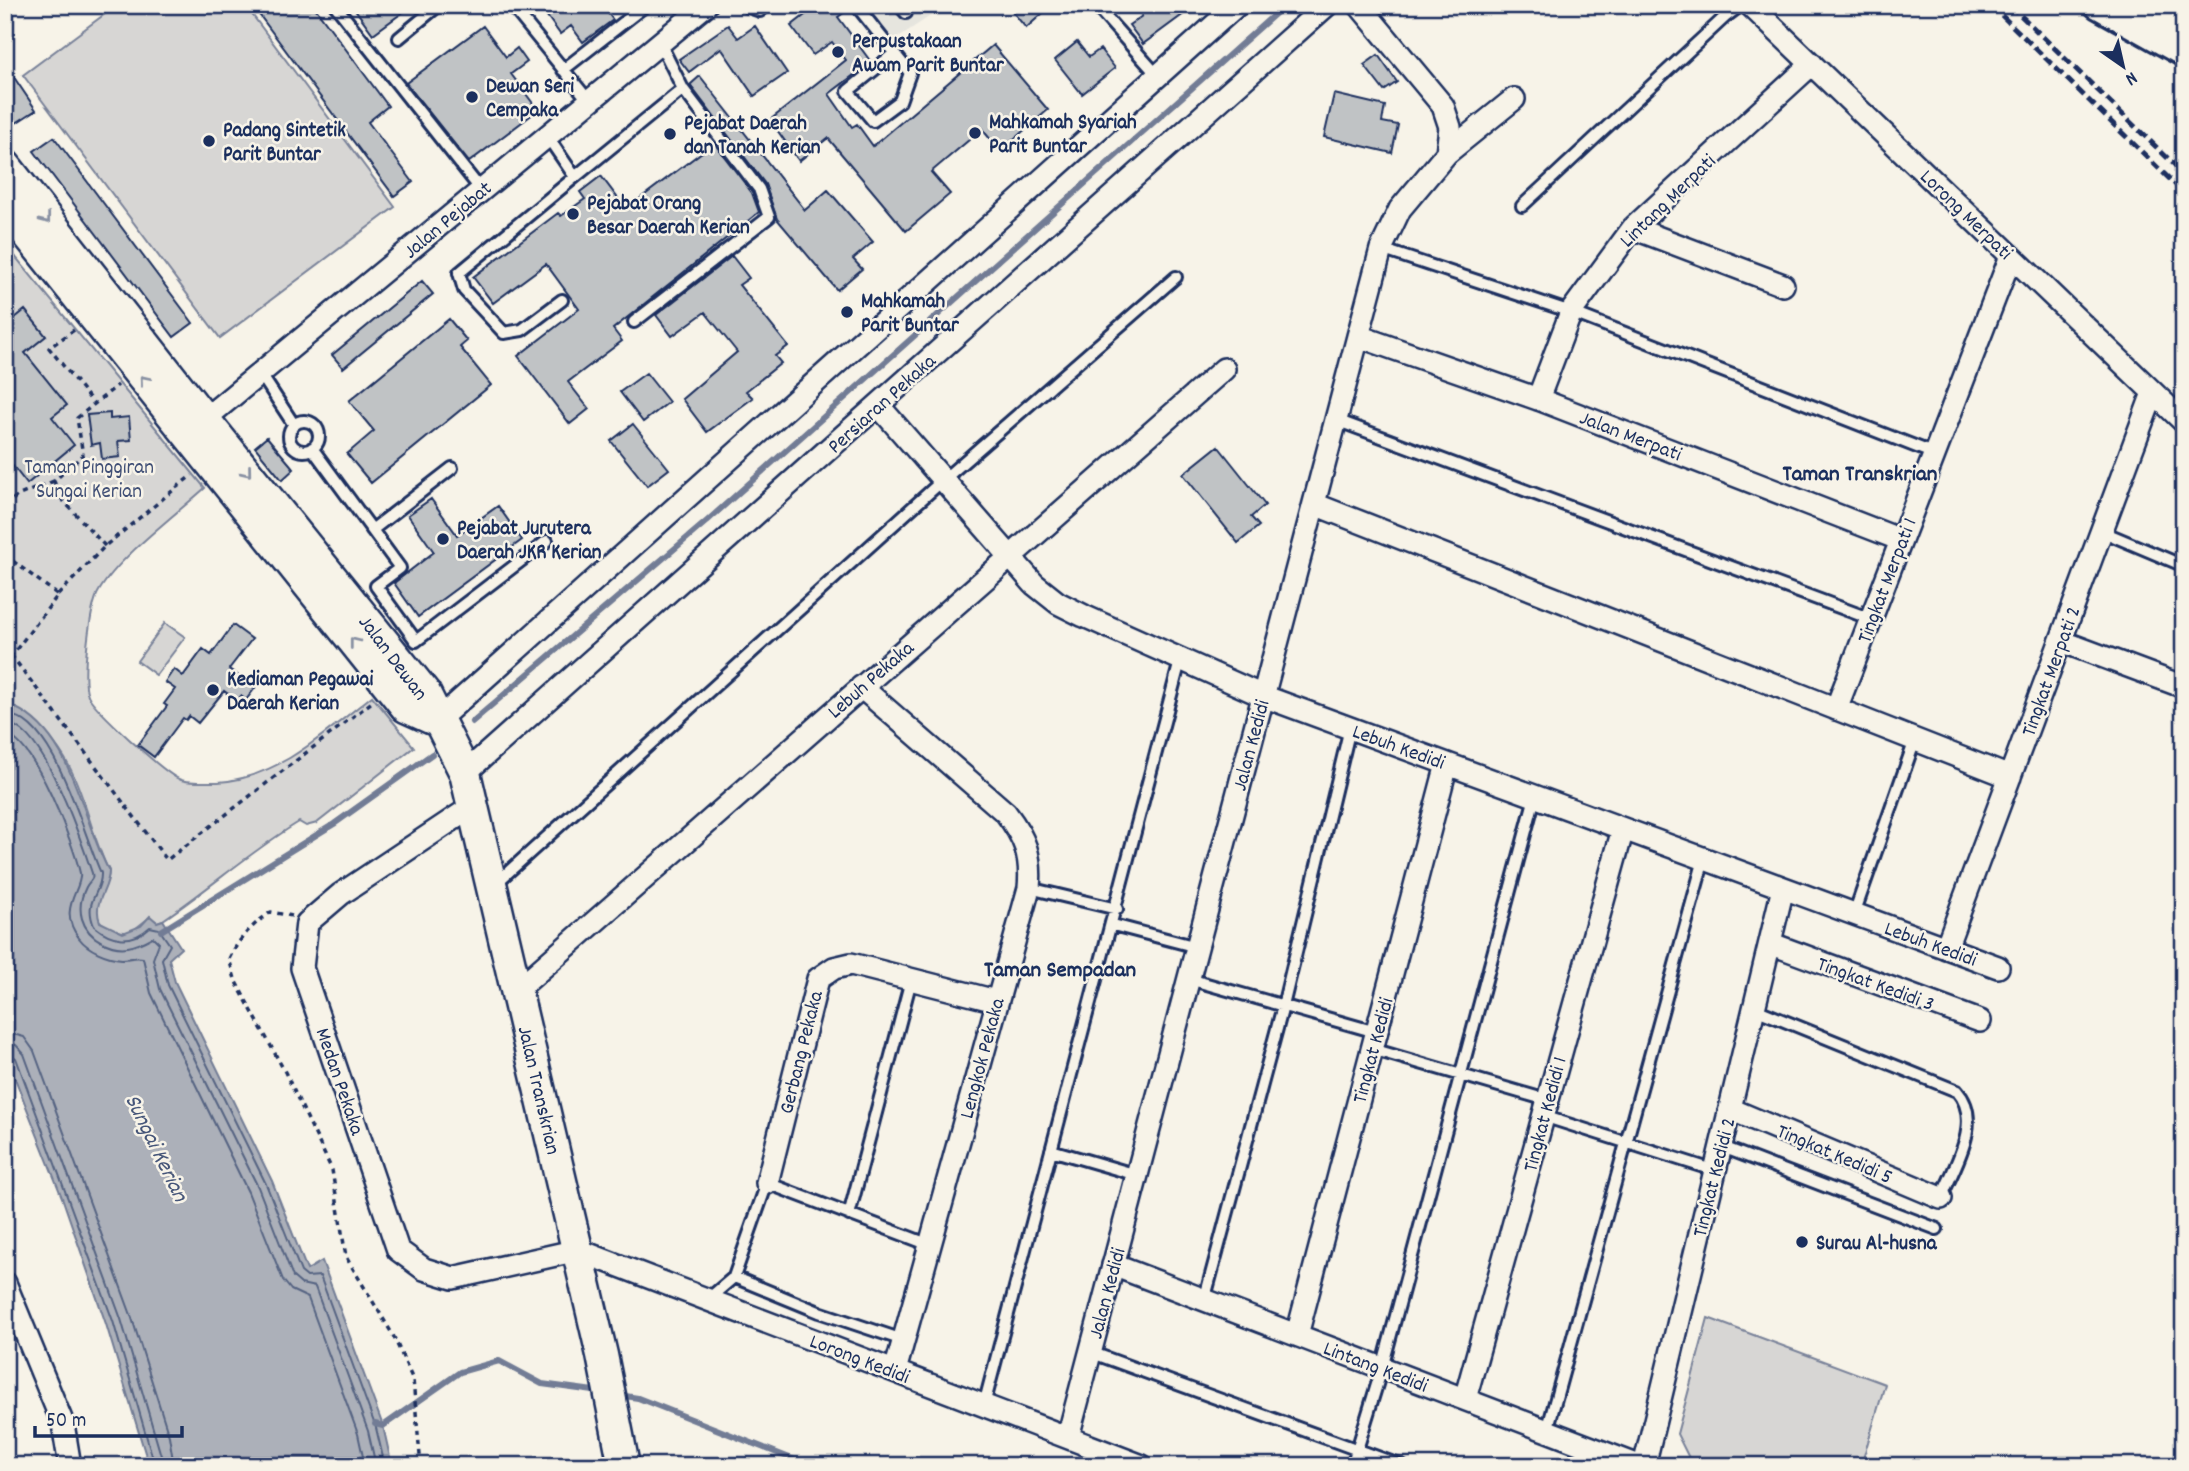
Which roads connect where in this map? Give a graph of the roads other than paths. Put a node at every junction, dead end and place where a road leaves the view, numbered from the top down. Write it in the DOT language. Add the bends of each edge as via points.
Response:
graph roads {
  1 [pos="335,5"];
  2 [pos="439,5"];
  3 [pos="511,5"];
  4 [pos="646,5"];
  5 [pos="706,5"];
  6 [pos="743,5"];
  7 [pos="767,5"];
  8 [pos="856,5"];
  9 [pos="1095,5"];
  10 [pos="1237,5"];
  11 [pos="1327,5"];
  12 [pos="1359,5"];
  13 [pos="1741,5"];
  14 [pos="1750,5"];
  15 [pos="2098,5"];
  16 [pos="2135,5"];
  17 [pos="2184,26"];
  18 [pos="399,38"];
  19 [pos="660,43"];
  20 [pos="895,53"];
  21 [pos="2184,53"];
  22 [pos="1812,64"];
  23 [pos="563,70"];
  24 [pos="1158,76"];
  25 [pos="683,89"];
  26 [pos="1514,99"];
  27 [pos="589,101"];
  28 [pos="547,136"];
  29 [pos="1447,153"];
  30 [pos="5,165"];
  31 [pos="575,177"];
  32 [pos="481,190"];
  33 [pos="1522,205"];
  34 [pos="5,206"];
  35 [pos="1633,228"];
  36 [pos="1381,249"];
  37 [pos="2011,256"];
  38 [pos="1176,277"];
  39 [pos="1783,285"];
  40 [pos="562,300"];
  41 [pos="101,309"];
  42 [pos="1571,312"];
  43 [pos="634,322"];
  44 [pos="1358,336"];
  45 [pos="1224,369"];
  46 [pos="260,373"];
  47 [pos="2153,393"];
  48 [pos="1538,399"];
  49 [pos="878,405"];
  50 [pos="1336,421"];
  51 [pos="2184,422"];
  52 [pos="294,425"];
  53 [pos="196,426"];
  54 [pos="313,448"];
  55 [pos="1935,454"];
  56 [pos="452,468"];
  57 [pos="943,481"];
  58 [pos="1314,504"];
  59 [pos="372,530"];
  60 [pos="2101,531"];
  61 [pos="1901,540"];
  62 [pos="547,541"];
  63 [pos="1010,557"];
  64 [pos="2184,566"];
  65 [pos="1871,619"];
  66 [pos="2061,642"];
  67 [pos="1180,661"];
  68 [pos="861,687"];
  69 [pos="2184,687"];
  70 [pos="1263,696"];
  71 [pos="1836,709"];
  72 [pos="437,721"];
  73 [pos="1350,729"];
  74 [pos="1915,740"];
  75 [pos="1447,764"];
  76 [pos="466,773"];
  77 [pos="2010,777"];
  78 [pos="1535,797"];
  79 [pos="473,806"];
  80 [pos="1623,829"];
  81 [pos="1704,859"];
  82 [pos="492,887"];
  83 [pos="1029,888"];
  84 [pos="1783,888"];
  85 [pos="1117,909"];
  86 [pos="1854,914"];
  87 [pos="1113,925"];
  88 [pos="1772,944"];
  89 [pos="1197,947"];
  90 [pos="1946,948"];
  91 [pos="1998,967"];
  92 [pos="1189,979"];
  93 [pos="911,980"];
  94 [pos="517,990"];
  95 [pos="996,1001"];
  96 [pos="1283,1006"];
  97 [pos="1755,1009"];
  98 [pos="1980,1021"];
  99 [pos="1374,1040"];
  100 [pos="1461,1075"];
  101 [pos="1545,1108"];
  102 [pos="1730,1109"];
  103 [pos="1626,1142"];
  104 [pos="1720,1146"];
  105 [pos="1051,1150"];
  106 [pos="1713,1170"];
  107 [pos="1137,1175"];
  108 [pos="767,1183"];
  109 [pos="1941,1198"];
  110 [pos="849,1215"];
  111 [pos="1937,1229"];
  112 [pos="930,1245"];
  113 [pos="578,1251"];
  114 [pos="1113,1265"];
  115 [pos="734,1277"];
  116 [pos="5,1283"];
  117 [pos="708,1300"];
  118 [pos="1204,1301"];
  119 [pos="1297,1335"];
  120 [pos="904,1340"];
  121 [pos="1090,1352"];
  122 [pos="1382,1368"];
  123 [pos="895,1371"];
  124 [pos="1465,1399"];
  125 [pos="984,1405"];
  126 [pos="1547,1431"];
  127 [pos="1068,1437"];
  128 [pos="1357,1449"];
  129 [pos="70,1466"];
  130 [pos="624,1466"];
  131 [pos="1142,1466"];
  132 [pos="1352,1466"];
  133 [pos="1402,1466"];
  134 [pos="1641,1466"];
  1 -- 32 [label="lane"];
  2 -- 18 [label="lane"];
  3 -- 23 [label="lane"];
  4 -- 23 [label="lane"];
  5 -- 19 [label="street, Jalan Pejabat"];
  6 -- 7 [label="lane" via="760,11"];
  8 -- 20 [label="lane"];
  9 -- 24 [label="lane"];
  10 -- 24 [label="street"];
  11 -- 49 [label="street, Persiaran Pekaka"];
  12 -- 29 [label="street" via="1443,106 1450,127"];
  13 -- 33 [label="lane"];
  14 -- 22 [label="street, Lorong Merpati"];
  15 -- 21 [label="street"];
  16 -- 17 [label="street"];
  19 -- 25 [label="lane"];
  19 -- 27 [label="street, Jalan Pejabat"];
  20 -- 20 [label="lane" via="911,73 900,101 873,121 848,91"];
  22 -- 35 [label="street, Lintang Merpati"];
  22 -- 37 [label="street, Lorong Merpati"];
  23 -- 27 [label="lane"];
  24 -- 72 [label="street"];
  25 -- 31 [label="lane"];
  25 -- 43 [label="lane" via="759,189 769,217"];
  26 -- 29 [label="street, Jalan Kedidi"];
  27 -- 28 [label="street, Jalan Pejabat"];
  28 -- 31 [label="lane"];
  28 -- 32 [label="street, Jalan Pejabat"];
  29 -- 36 [label="street, Jalan Kedidi" via="1400,209"];
  30 -- 41 [label="main road, Jalan Dewan, one-way"];
  31 -- 40 [label="lane" via="459,273 464,290 504,333 522,330"];
  32 -- 46 [label="street, Jalan Pejabat"];
  34 -- 41 [label="main road, Jalan Dewan"];
  35 -- 39 [label="street"];
  35 -- 42 [label="street, Lintang Merpati"];
  36 -- 42 [label="lane"];
  36 -- 44 [label="street, Jalan Kedidi"];
  37 -- 47 [label="street, Lorong Merpati"];
  37 -- 55 [label="street, Tingkat Merpati 1"];
  38 -- 57 [label="lane"];
  41 -- 53 [label="main road, Jalan Dewan"];
  42 -- 48 [label="street, Lintang Merpati"];
  42 -- 55 [label="lane"];
  44 -- 48 [label="street, Jalan Merpati"];
  44 -- 50 [label="street, Jalan Kedidi"];
  45 -- 63 [label="street, Lebuh Pekaka"];
  46 -- 52 [label="lane"];
  46 -- 53 [label="street, Jalan Pejabat"];
  47 -- 51 [label="street, Lorong Merpati"];
  47 -- 60 [label="street, Tingkat Merpati 2"];
  48 -- 61 [label="street, Jalan Merpati"];
  49 -- 57 [label="street, Lebuh Kedidi"];
  49 -- 76 [label="street, Persiaran Pekaka"];
  50 -- 58 [label="street, Jalan Kedidi"];
  50 -- 65 [label="lane"];
  52 -- 54 [label="lane" via="289,437 292,445 304,451"];
  52 -- 54 [label="lane" via="304,421 315,425 319,438"];
  53 -- 72 [label="main road, Jalan Dewan, one-way" via="425,693"];
  72 -- 53 [label="main road, Jalan Dewan, one-way" via="406,708"];
  54 -- 59 [label="lane"];
  55 -- 61 [label="street, Tingkat Merpati 1"];
  56 -- 59 [label="lane"];
  57 -- 63 [label="street, Lebuh Kedidi"];
  57 -- 82 [label="lane"];
  58 -- 70 [label="street, Jalan Kedidi"];
  58 -- 71 [label="street"];
  59 -- 62 [label="lane" via="400,568 376,586 416,641"];
  60 -- 64 [label="lane"];
  60 -- 66 [label="street, Tingkat Merpati 2"];
  61 -- 65 [label="street, Tingkat Merpati 1"];
  63 -- 67 [label="street, Lebuh Kedidi" via="1058,603"];
  63 -- 68 [label="street, Lebuh Pekaka"];
  65 -- 71 [label="street, Tingkat Merpati 1"];
  66 -- 69 [label="street"];
  66 -- 77 [label="street, Tingkat Merpati 2"];
  67 -- 70 [label="street, Lebuh Kedidi"];
  67 -- 85 [label="lane"];
  68 -- 83 [label="street, Lengkok Pekaka" via="1006,813 1023,836 1032,862"];
  68 -- 94 [label="street, Lebuh Pekaka"];
  70 -- 73 [label="street, Lebuh Kedidi"];
  70 -- 89 [label="street, Jalan Kedidi"];
  71 -- 74 [label="street"];
  72 -- 76 [label="main road, Jalan Transkrian"];
  73 -- 75 [label="street, Lebuh Kedidi"];
  73 -- 96 [label="lane"];
  74 -- 77 [label="street"];
  74 -- 86 [label="lane"];
  75 -- 78 [label="street, Lebuh Kedidi"];
  75 -- 99 [label="street, Tingkat Kedidi"];
  76 -- 79 [label="main road, Jalan Transkrian"];
  77 -- 90 [label="street, Tingkat Merpati 2"];
  78 -- 80 [label="street, Lebuh Kedidi"];
  78 -- 100 [label="lane"];
  79 -- 82 [label="main road, Jalan Transkrian"];
  79 -- 113 [label="street, Medan Pekaka" via="341,894 307,923 302,968 398,1250 424,1269 453,1278"];
  80 -- 81 [label="street, Lebuh Kedidi"];
  80 -- 101 [label="street, Tingkat Kedidi 1"];
  81 -- 84 [label="street, Lebuh Kedidi"];
  81 -- 103 [label="lane"];
  82 -- 94 [label="main road, Jalan Transkrian"];
  83 -- 85 [label="lane"];
  83 -- 95 [label="street, Lengkok Pekaka"];
  84 -- 86 [label="street, Lebuh Kedidi"];
  84 -- 88 [label="street, Tingkat Kedidi 2"];
  85 -- 87 [label="lane"];
  86 -- 90 [label="street, Lebuh Kedidi"];
  87 -- 89 [label="lane"];
  87 -- 105 [label="lane"];
  88 -- 97 [label="street, Tingkat Kedidi 2"];
  88 -- 98 [label="street, Tingkat Kedidi 3"];
  89 -- 92 [label="street, Jalan Kedidi"];
  90 -- 91 [label="street, Lebuh Kedidi"];
  92 -- 96 [label="lane"];
  92 -- 107 [label="street, Jalan Kedidi"];
  93 -- 95 [label="street, Gerbang Pekaka"];
  93 -- 108 [label="street, Gerbang Pekaka" via="851,964 818,979"];
  93 -- 110 [label="lane"];
  94 -- 113 [label="main road, Jalan Transkrian"];
  95 -- 112 [label="street, Lengkok Pekaka"];
  96 -- 99 [label="lane"];
  96 -- 118 [label="lane"];
  97 -- 102 [label="street, Tingkat Kedidi 2"];
  97 -- 109 [label="lane" via="1957,1091 1966,1100 1967,1132"];
  99 -- 100 [label="lane"];
  99 -- 119 [label="street, Tingkat Kedidi"];
  100 -- 101 [label="lane"];
  100 -- 122 [label="lane"];
  101 -- 103 [label="lane"];
  101 -- 124 [label="street, Tingkat Kedidi 1"];
  102 -- 104 [label="street, Tingkat Kedidi 2"];
  102 -- 109 [label="street, Tingkat Kedidi 5"];
  103 -- 106 [label="lane"];
  103 -- 126 [label="lane"];
  104 -- 106 [label="street, Tingkat Kedidi 2"];
  104 -- 111 [label="lane"];
  105 -- 107 [label="lane"];
  105 -- 125 [label="lane"];
  106 -- 134 [label="street, Tingkat Kedidi 2"];
  107 -- 114 [label="street, Jalan Kedidi"];
  108 -- 110 [label="lane"];
  108 -- 115 [label="lane"];
  110 -- 112 [label="lane"];
  112 -- 120 [label="street, Lengkok Pekaka"];
  113 -- 117 [label="street, Lorong Kedidi"];
  113 -- 130 [label="main road, Jalan Transkrian"];
  114 -- 118 [label="street, Lintang Kedidi"];
  114 -- 121 [label="street, Jalan Kedidi"];
  115 -- 117 [label="lane"];
  115 -- 120 [label="lane"];
  116 -- 129 [label="street" via="63,1424"];
  117 -- 123 [label="street, Lorong Kedidi"];
  118 -- 119 [label="street, Lintang Kedidi"];
  119 -- 122 [label="street, Lintang Kedidi"];
  120 -- 123 [label="street, Lengkok Pekaka"];
  121 -- 127 [label="street, Jalan Kedidi"];
  121 -- 128 [label="lane"];
  122 -- 124 [label="street, Lintang Kedidi"];
  122 -- 128 [label="lane"];
  123 -- 125 [label="street, Lorong Kedidi"];
  124 -- 126 [label="street, Lintang Kedidi"];
  125 -- 127 [label="street, Lorong Kedidi"];
  126 -- 134 [label="street, Lintang Kedidi"];
  127 -- 131 [label="street, Lorong Kedidi"];
  128 -- 132 [label="lane"];
  128 -- 133 [label="lane"];
}
